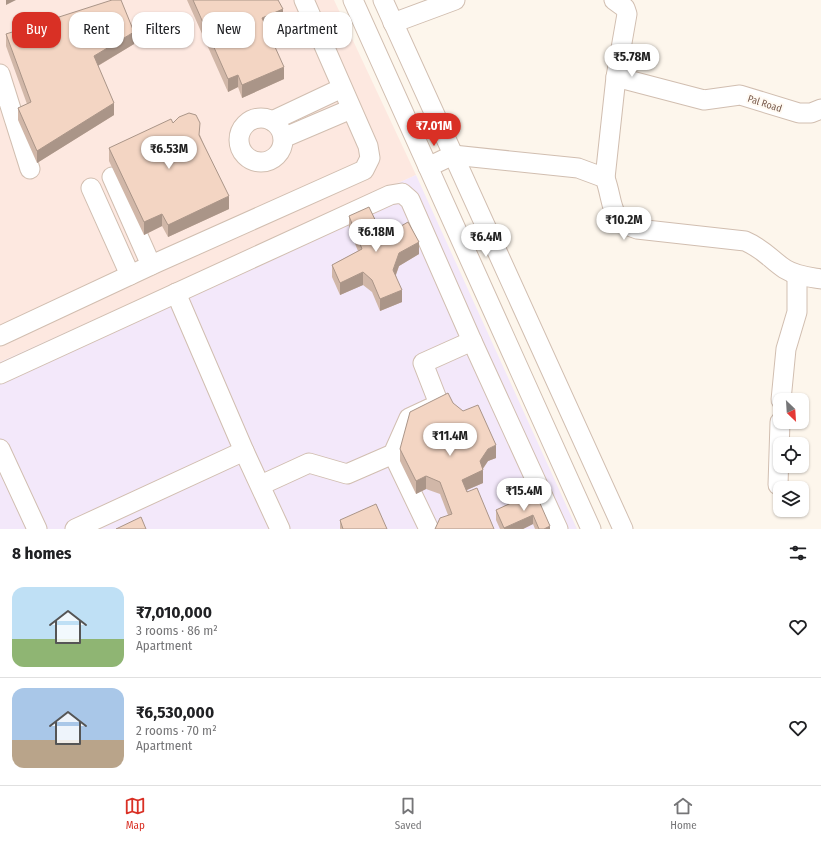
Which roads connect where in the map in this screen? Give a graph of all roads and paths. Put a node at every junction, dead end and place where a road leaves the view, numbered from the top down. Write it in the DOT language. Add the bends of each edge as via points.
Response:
graph roads {
  1 [pos="304,0"];
  2 [pos="353,0"];
  3 [pos="383,0"];
  4 [pos="455,0"];
  5 [pos="614,0"];
  6 [pos="393,23"];
  7 [pos="0,74"];
  8 [pos="616,77"];
  9 [pos="342,88"];
  10 [pos="352,109"];
  11 [pos="821,109"];
  12 [pos="272,120"];
  13 [pos="283,138"];
  14 [pos="453,155"];
  15 [pos="428,167"];
  16 [pos="30,169"];
  17 [pos="112,177"];
  18 [pos="606,178"];
  19 [pos="91,188"];
  20 [pos="151,265"];
  21 [pos="130,275"];
  22 [pos="797,275"];
  23 [pos="821,279"];
  24 [pos="176,293"];
  25 [pos="0,336"];
  26 [pos="472,341"];
  27 [pos="0,374"];
  28 [pos="782,393"];
  29 [pos="780,429"];
  30 [pos="0,449"];
  31 [pos="244,451"];
  32 [pos="393,454"];
  33 [pos="778,481"];
  34 [pos="261,485"];
  35 [pos="428,527"];
  36 [pos="37,529"];
  37 [pos="75,529"];
  38 [pos="280,529"];
  39 [pos="558,529"];
  40 [pos="591,529"];
  41 [pos="623,529"];
  1 -- 9 [label="street"];
  2 -- 15 [label="street"];
  3 -- 6 [label="street"];
  4 -- 6 [label="street"];
  5 -- 8 [label="street" via="625,8 627,14"];
  6 -- 14 [label="street"];
  7 -- 16 [label="street"];
  8 -- 11 [label="street, Pal Road" via="704,100 740,95 799,113 811,113"];
  8 -- 18 [label="street"];
  9 -- 10 [label="street"];
  9 -- 12 [label="street"];
  10 -- 13 [label="street"];
  10 -- 20 [label="street" via="368,146 370,158 364,170"];
  12 -- 13 [label="street"];
  12 -- 13 [label="street" via="258,118 245,125 239,138 243,152 254,161 268,161 280,152"];
  14 -- 15 [label="street"];
  14 -- 18 [label="street" via="578,168"];
  14 -- 41 [label="street"];
  15 -- 40 [label="street"];
  17 -- 20 [label="street"];
  18 -- 22 [label="street" via="613,210 626,226 745,241 758,246 785,269"];
  19 -- 21 [label="street"];
  20 -- 21 [label="street"];
  21 -- 25 [label="street"];
  22 -- 23 [label="street"];
  22 -- 28 [label="street" via="796,312 786,349"];
  24 -- 26 [label="street" via="390,195 402,193 410,200"];
  24 -- 27 [label="street"];
  24 -- 31 [label="street"];
  26 -- 32 [label="street" via="423,363 439,404 409,418"];
  26 -- 39 [label="street"];
  29 -- 33 [label="street"];
  30 -- 36 [label="street"];
  31 -- 34 [label="street"];
  31 -- 37 [label="street"];
  32 -- 34 [label="street" via="348,474 309,463"];
  32 -- 35 [label="street"];
  34 -- 38 [label="street"];
}
